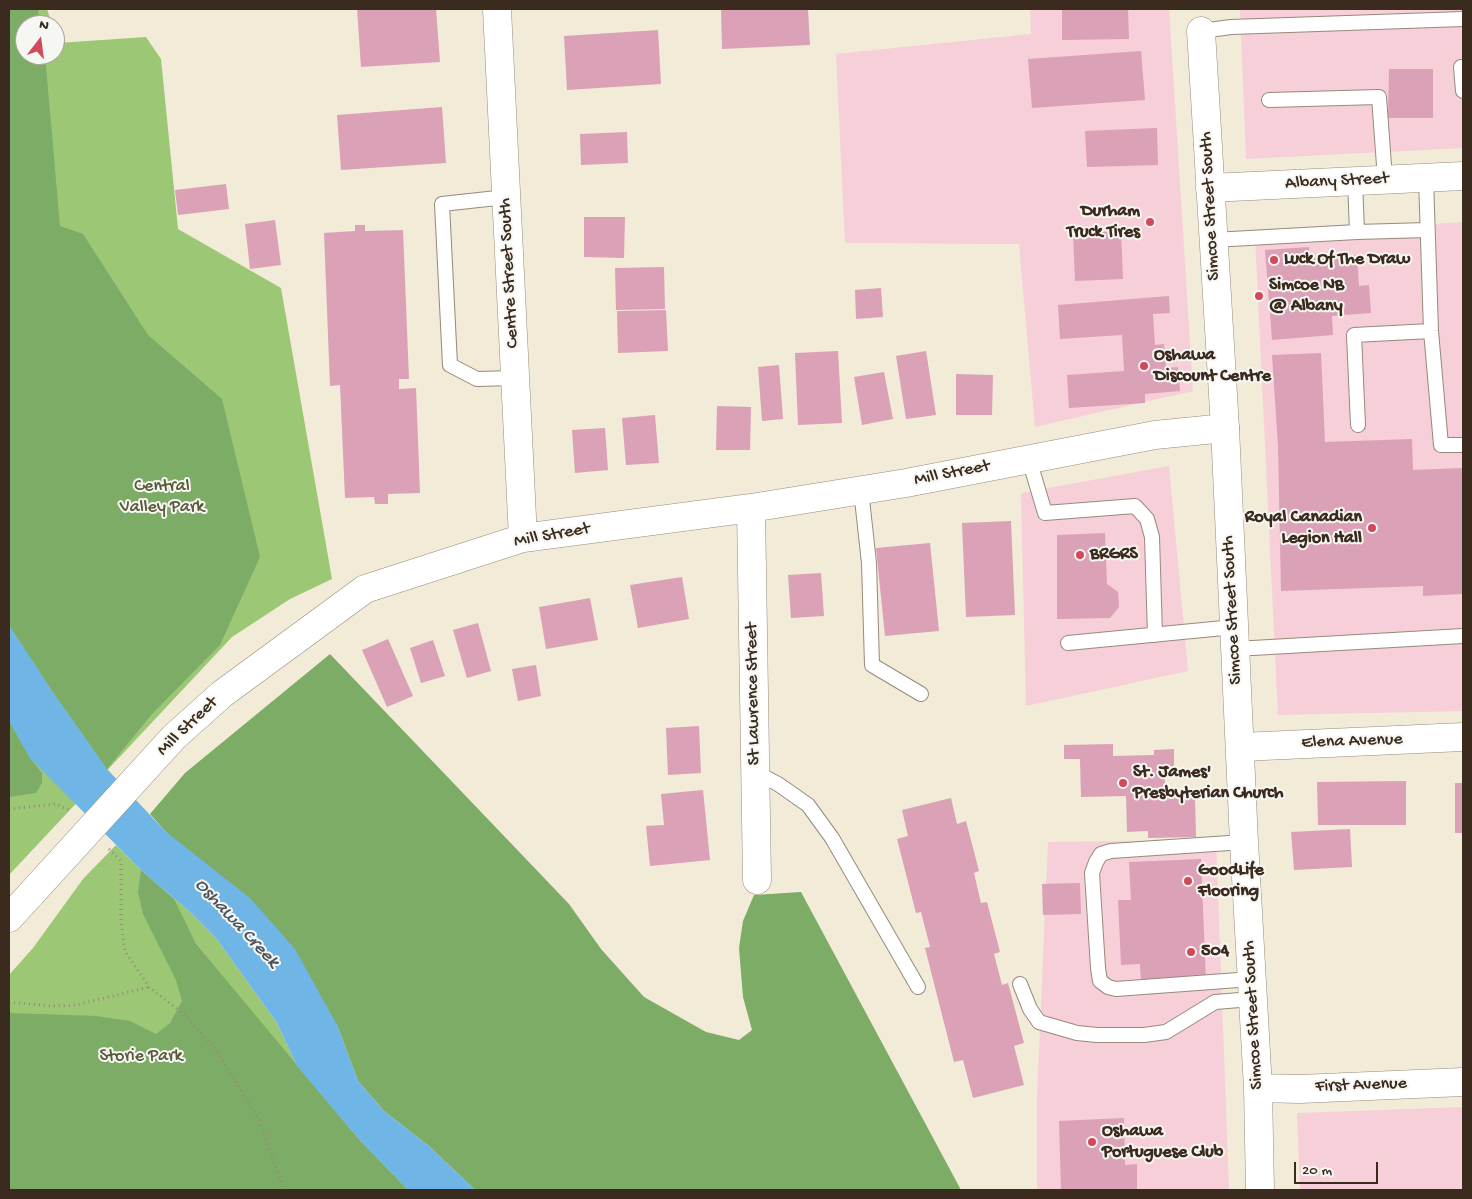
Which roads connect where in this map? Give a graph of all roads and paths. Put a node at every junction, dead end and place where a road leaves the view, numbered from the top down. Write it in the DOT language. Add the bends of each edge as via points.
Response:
graph roads {
  1 [pos="497,9"];
  2 [pos="1463,19"];
  3 [pos="1201,31"];
  4 [pos="1462,67"];
  5 [pos="1463,91"];
  6 [pos="1269,100"];
  7 [pos="1463,176"];
  8 [pos="1426,178"];
  9 [pos="1385,179"];
  10 [pos="1355,181"];
  11 [pos="1210,188"];
  12 [pos="506,197"];
  13 [pos="1427,230"];
  14 [pos="1357,232"];
  15 [pos="1213,240"];
  16 [pos="1431,330"];
  17 [pos="516,378"];
  18 [pos="1358,425"];
  19 [pos="1225,428"];
  20 [pos="1463,445"];
  21 [pos="1030,459"];
  22 [pos="861,490"];
  23 [pos="751,508"];
  24 [pos="523,538"];
  25 [pos="1155,635"];
  26 [pos="1463,636"];
  27 [pos="1235,638"];
  28 [pos="1068,644"];
  29 [pos="921,694"];
  30 [pos="1463,737"];
  31 [pos="1240,746"];
  32 [pos="755,772"];
  33 [pos="9,809"];
  34 [pos="71,811"];
  35 [pos="1244,842"];
  36 [pos="121,861"];
  37 [pos="757,880"];
  38 [pos="9,918"];
  39 [pos="1020,984"];
  40 [pos="149,986"];
  41 [pos="918,987"];
  42 [pos="1252,989"];
  43 [pos="9,1002"];
  44 [pos="1463,1082"];
  45 [pos="1258,1088"];
  46 [pos="284,1190"];
  47 [pos="1260,1190"];
  1 -- 12 [label="street, Centre Street South"];
  2 -- 3 [label="lane" via="1231,27"];
  3 -- 11 [label="street, Simcoe Street South"];
  4 -- 5 [label="lane"];
  6 -- 9 [label="lane" via="1379,97"];
  7 -- 8 [label="street, Albany Street"];
  8 -- 9 [label="street, Albany Street"];
  8 -- 13 [label="lane"];
  9 -- 10 [label="street, Albany Street"];
  10 -- 11 [label="street, Albany Street"];
  10 -- 14 [label="lane"];
  11 -- 15 [label="street, Simcoe Street South"];
  12 -- 17 [label="street, Centre Street South"];
  12 -- 17 [label="lane" via="442,204 450,365 477,380"];
  13 -- 14 [label="lane"];
  13 -- 16 [label="lane"];
  14 -- 15 [label="lane"];
  15 -- 19 [label="street, Simcoe Street South"];
  16 -- 18 [label="lane" via="1354,335"];
  16 -- 20 [label="lane" via="1441,445"];
  17 -- 24 [label="street, Centre Street South"];
  19 -- 21 [label="street, Mill Street" via="1163,434"];
  19 -- 27 [label="street, Simcoe Street South"];
  21 -- 22 [label="street, Mill Street"];
  21 -- 25 [label="lane" via="1045,513 1135,506 1147,519 1152,537"];
  22 -- 23 [label="street, Mill Street"];
  22 -- 29 [label="lane" via="869,563 872,665"];
  23 -- 24 [label="street, Mill Street"];
  23 -- 32 [label="street, St Lawrence Street"];
  24 -- 38 [label="street, Mill Street, bridge" via="365,589 222,694 174,737"];
  25 -- 27 [label="lane"];
  25 -- 28 [label="lane"];
  26 -- 27 [label="lane"];
  27 -- 31 [label="street, Simcoe Street South"];
  30 -- 31 [label="street, Elena Avenue"];
  31 -- 35 [label="street, Simcoe Street South"];
  32 -- 37 [label="street, St Lawrence Street"];
  32 -- 41 [label="lane" via="808,805 832,838"];
  33 -- 34 [label="path" via="56,804"];
  35 -- 42 [label="street, Simcoe Street South"];
  35 -- 42 [label="lane" via="1101,854 1092,873 1098,968 1100,981 1108,987"];
  36 -- 40 [label="path" via="121,923 125,951"];
  39 -- 42 [label="lane" via="1030,1010 1039,1022 1097,1035 1166,1032 1215,1002"];
  40 -- 43 [label="path" via="76,1005"];
  40 -- 46 [label="path" via="186,1016 216,1050 259,1120"];
  42 -- 45 [label="street, Simcoe Street South"];
  44 -- 45 [label="street, First Avenue"];
  45 -- 47 [label="street, Simcoe Street South"];
}
